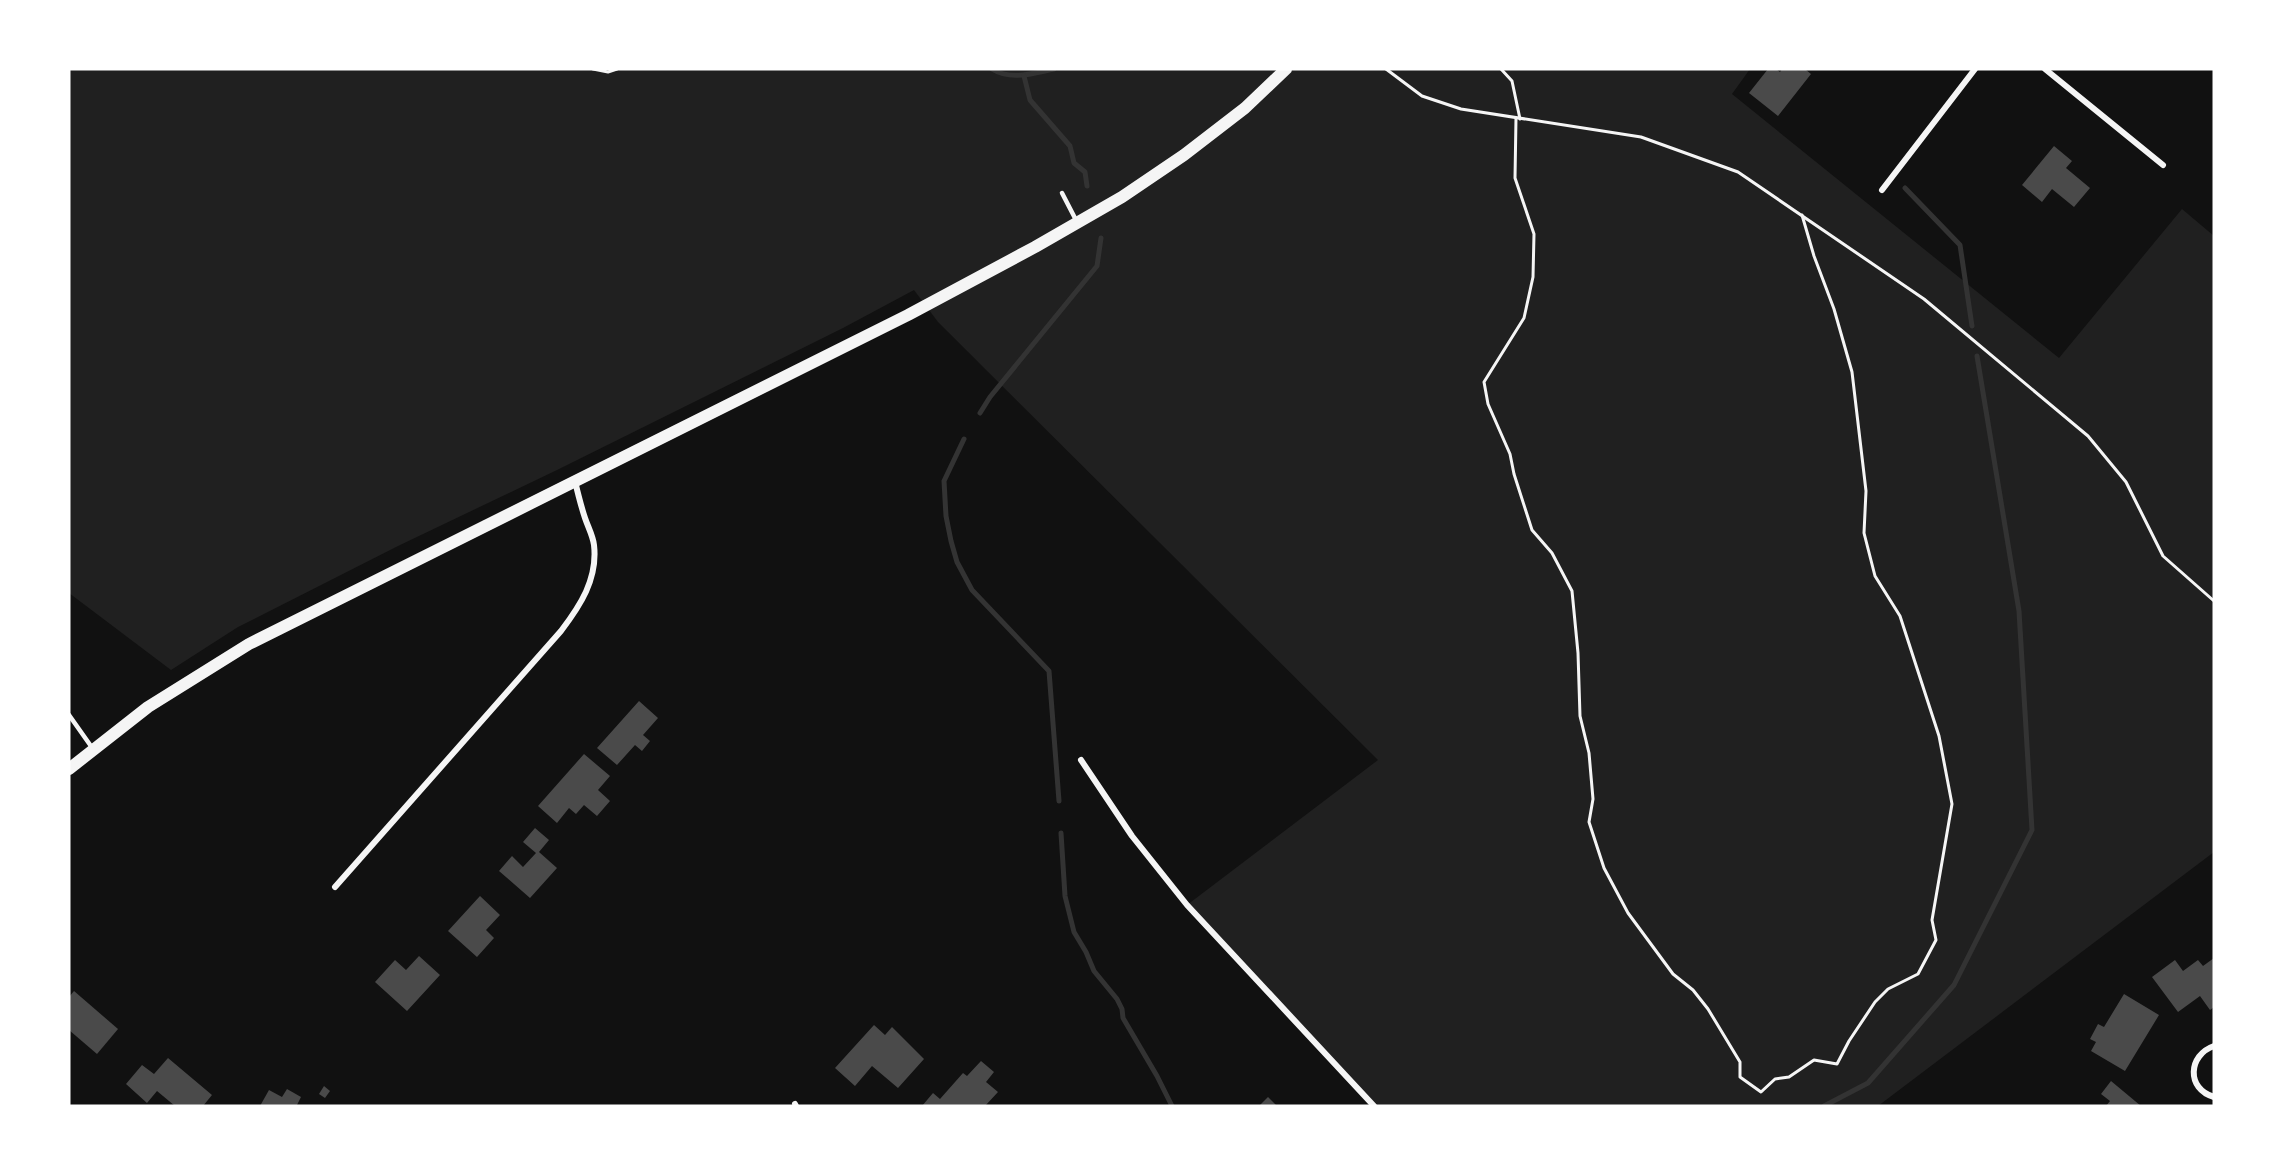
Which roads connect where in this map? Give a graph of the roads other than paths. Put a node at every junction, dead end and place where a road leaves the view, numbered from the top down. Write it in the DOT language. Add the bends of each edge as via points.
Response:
graph roads {
  1 [pos="1286,69"];
  2 [pos="1975,69"];
  3 [pos="2045,69"];
  4 [pos="2163,165"];
  5 [pos="1882,190"];
  6 [pos="1062,193"];
  7 [pos="1077,222"];
  8 [pos="575,482"];
  9 [pos="69,715"];
  10 [pos="93,749"];
  11 [pos="1081,760"];
  12 [pos="69,769"];
  13 [pos="335,887"];
  14 [pos="2214,1046"];
  15 [pos="2214,1097"];
  16 [pos="1374,1106"];
  1 -- 7 [label="main road" via="1245,108 1184,155"];
  2 -- 5 [label="street"];
  3 -- 4 [label="street"];
  6 -- 7 [label="lane"];
  7 -- 8 [label="main road" via="908,315"];
  8 -- 10 [label="main road" via="239,649 148,706"];
  8 -- 13 [label="street" via="594,543 590,585 576,610"];
  9 -- 10 [label="lane"];
  10 -- 12 [label="main road"];
  11 -- 16 [label="street" via="1132,836 1186,905"];
  14 -- 15 [label="street" via="2199,1055 2193,1070 2197,1087"];
}
